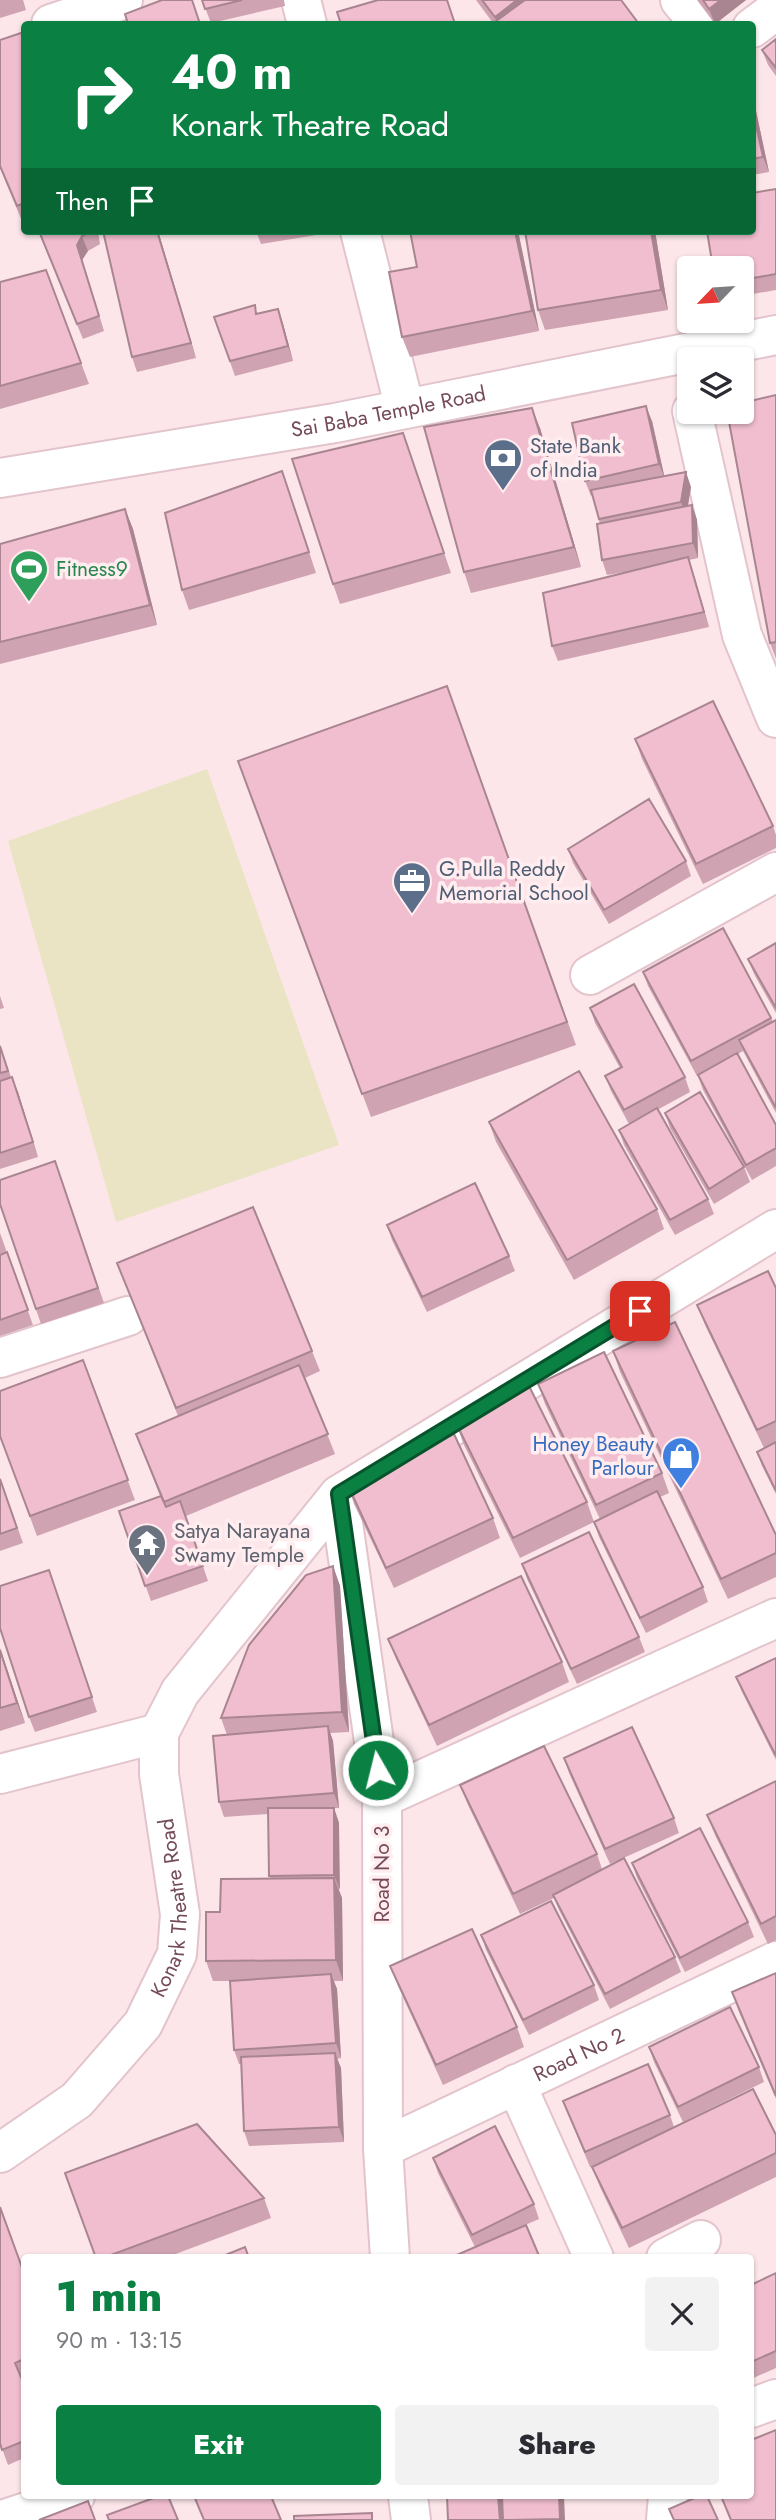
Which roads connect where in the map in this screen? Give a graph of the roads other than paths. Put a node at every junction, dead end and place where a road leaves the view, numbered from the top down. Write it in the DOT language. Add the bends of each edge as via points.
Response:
graph roads {
  1 [pos="123,0"];
  2 [pos="301,0"];
  3 [pos="680,0"];
  4 [pos="776,10"];
  5 [pos="60,21"];
  6 [pos="306,21"];
  7 [pos="697,21"];
  8 [pos="756,25"];
  9 [pos="361,235"];
  10 [pos="776,335"];
  11 [pos="711,347"];
  12 [pos="677,353"];
  13 [pos="405,409"];
  14 [pos="695,424"];
  15 [pos="0,478"];
  16 [pos="776,718"];
  17 [pos="776,872"];
  18 [pos="590,975"];
  19 [pos="773,1239"];
  20 [pos="128,1316"];
  21 [pos="0,1358"];
  22 [pos="339,1494"];
  23 [pos="776,1618"];
  24 [pos="159,1733"];
  25 [pos="0,1774"];
  26 [pos="382,1798"];
  27 [pos="776,1961"];
  28 [pos="516,2084"];
  29 [pos="383,2148"];
  30 [pos="0,2153"];
  31 [pos="701,2240"];
  32 [pos="390,2254"];
  33 [pos="592,2254"];
  34 [pos="674,2254"];
  35 [pos="776,2399"];
  36 [pos="754,2407"];
  37 [pos="66,2499"];
  38 [pos="408,2499"];
  39 [pos="668,2499"];
  40 [pos="2,2520"];
  41 [pos="411,2520"];
  42 [pos="666,2520"];
  1 -- 5 [label="street"];
  2 -- 6 [label="street"];
  3 -- 7 [label="street"];
  4 -- 8 [label="street"];
  9 -- 13 [label="street"];
  10 -- 11 [label="street, Sai Baba Temple Road"];
  12 -- 13 [label="street, Sai Baba Temple Road"];
  13 -- 15 [label="street, Sai Baba Temple Road"];
  14 -- 16 [label="street" via="742,635"];
  17 -- 18 [label="street"];
  19 -- 22 [label="street, Konark Theatre Road"];
  20 -- 21 [label="street"];
  22 -- 24 [label="street, Konark Theatre Road" via="180,1692"];
  22 -- 26 [label="street"];
  23 -- 26 [label="street, Road No 3"];
  24 -- 25 [label="street"];
  24 -- 30 [label="street, Konark Theatre Road" via="159,1774 180,1914 177,1954 143,2024 77,2100"];
  26 -- 29 [label="street, Road No 3"];
  27 -- 28 [label="street, Road No 2"];
  28 -- 29 [label="street, Road No 2"];
  28 -- 33 [label="street"];
  29 -- 32 [label="street, Road No 3"];
  31 -- 34 [label="street"];
  35 -- 36 [label="street"];
  37 -- 40 [label="street"];
  38 -- 41 [label="street"];
  39 -- 42 [label="street"];
}
